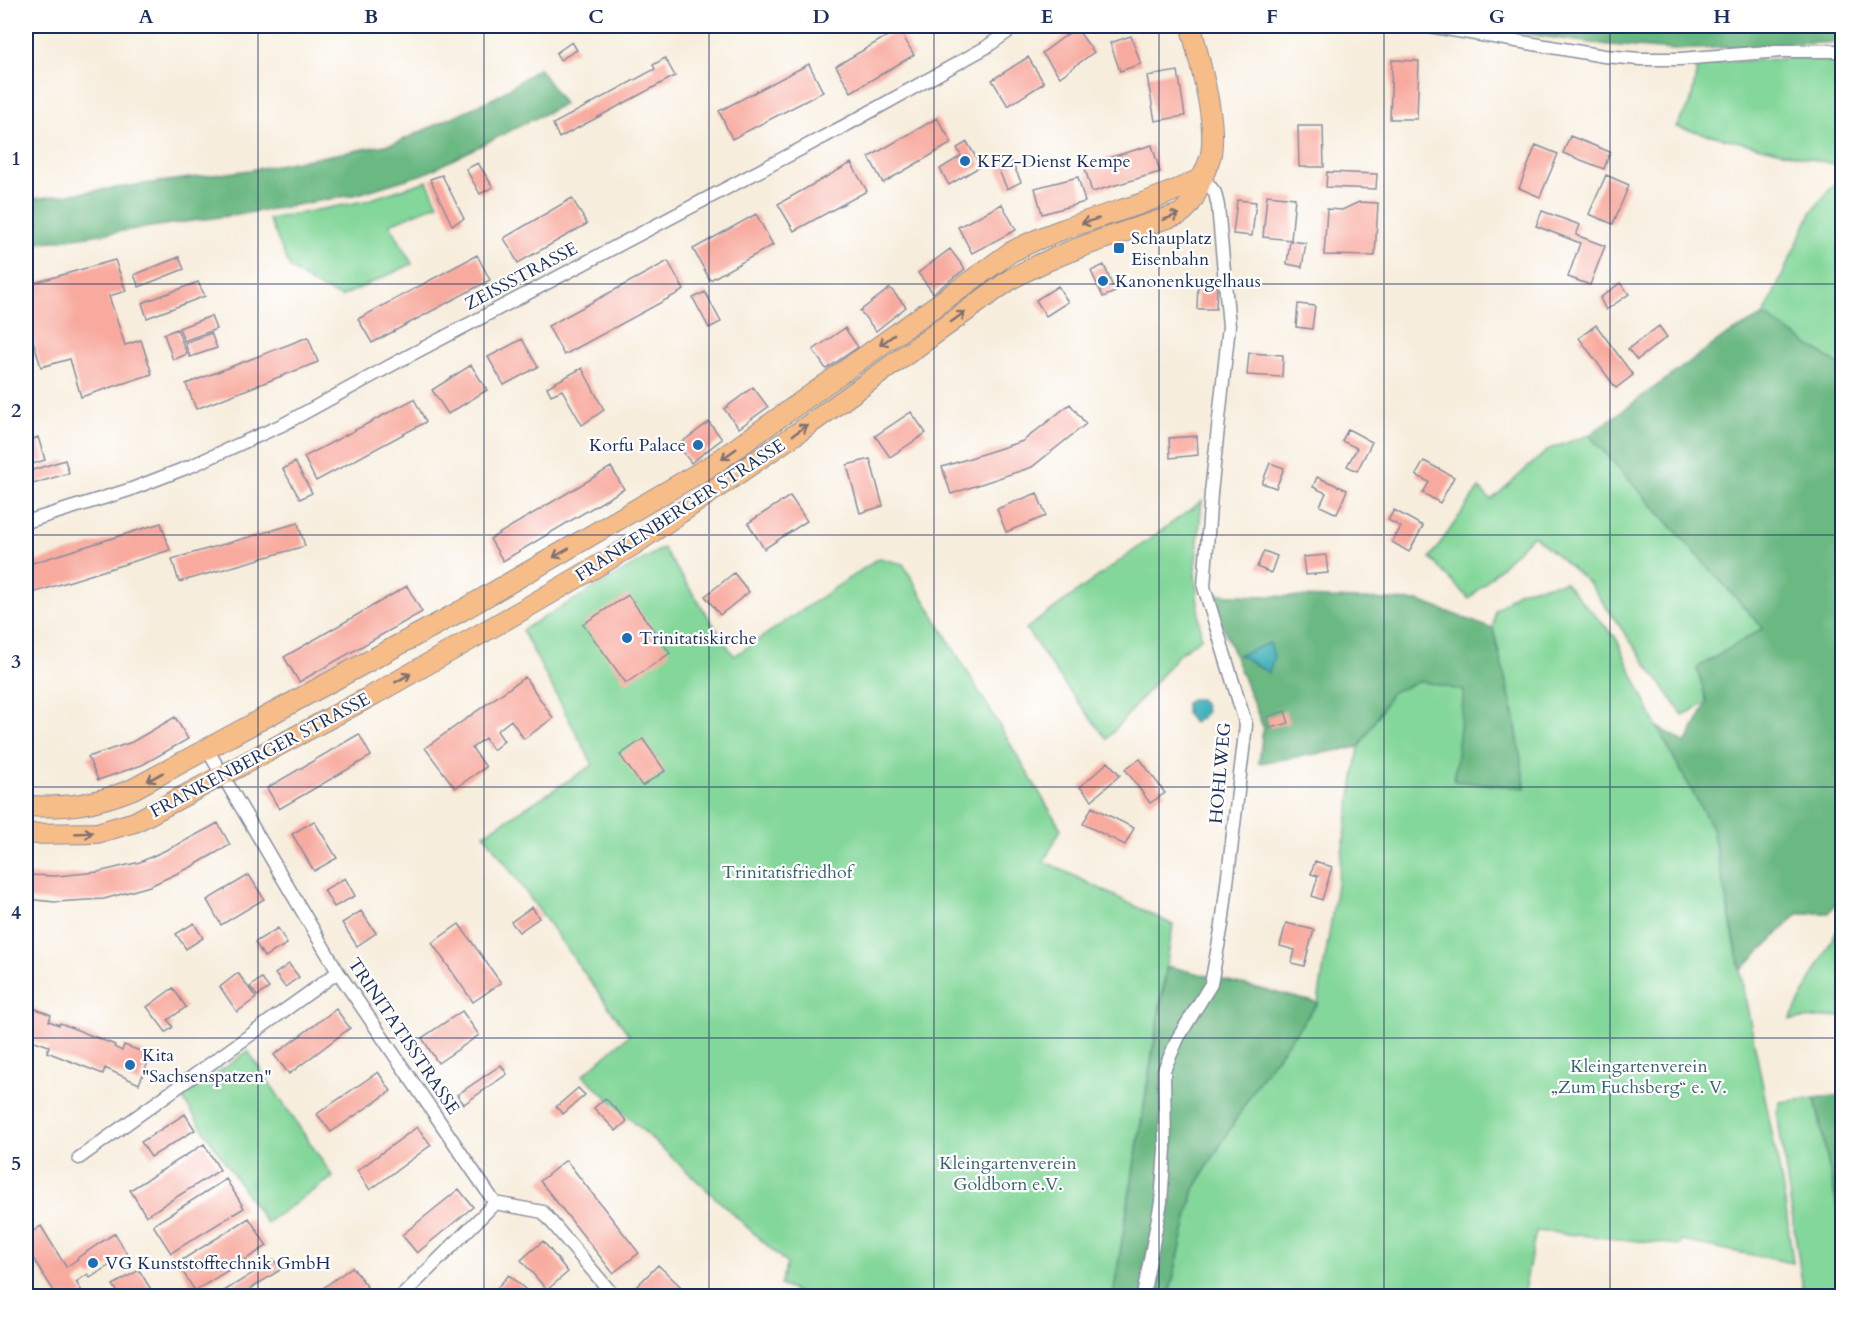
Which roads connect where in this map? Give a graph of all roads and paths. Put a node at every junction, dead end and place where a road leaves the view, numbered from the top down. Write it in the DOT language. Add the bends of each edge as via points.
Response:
graph roads {
  1 [pos="1016,26"];
  2 [pos="1191,26"];
  3 [pos="1429,26"];
  4 [pos="1842,51"];
  5 [pos="1203,177"];
  6 [pos="26,522"];
  7 [pos="207,749"];
  8 [pos="222,775"];
  9 [pos="26,806"];
  10 [pos="26,834"];
  11 [pos="338,972"];
  12 [pos="80,1158"];
  13 [pos="495,1203"];
  14 [pos="402,1296"];
  15 [pos="614,1296"];
  16 [pos="1143,1296"];
  1 -- 6 [label="street, ZEISSSTRASSE" via="985,48 850,123 284,424 129,490"];
  2 -- 5 [label="main road, FRANKENBERGER STRASSE" via="1212,124 1211,156"];
  3 -- 4 [label="street" via="1640,59"];
  5 -- 7 [label="main road, FRANKENBERGER STRASSE, one-way" via="1011,252 714,464 460,611"];
  8 -- 5 [label="main road, FRANKENBERGER STRASSE, one-way" via="375,694 635,544 1011,279 1065,252 1179,214 1194,200"];
  5 -- 16 [label="street, HOHLWEG" via="1215,193 1218,206 1229,326 1204,587 1246,725 1212,984 1178,1038 1164,1070 1161,1202"];
  7 -- 8 [label="street, TRINITATISSTRASSE"];
  7 -- 9 [label="main road, FRANKENBERGER STRASSE, one-way" via="133,789 92,804"];
  10 -- 8 [label="main road, FRANKENBERGER STRASSE, one-way" via="97,832 135,822"];
  8 -- 11 [label="street, TRINITATISSTRASSE"];
  11 -- 12 [label="street"];
  11 -- 13 [label="street, TRINITATISSTRASSE"];
  13 -- 14 [label="street"];
  13 -- 15 [label="street" via="543,1212"];
}
